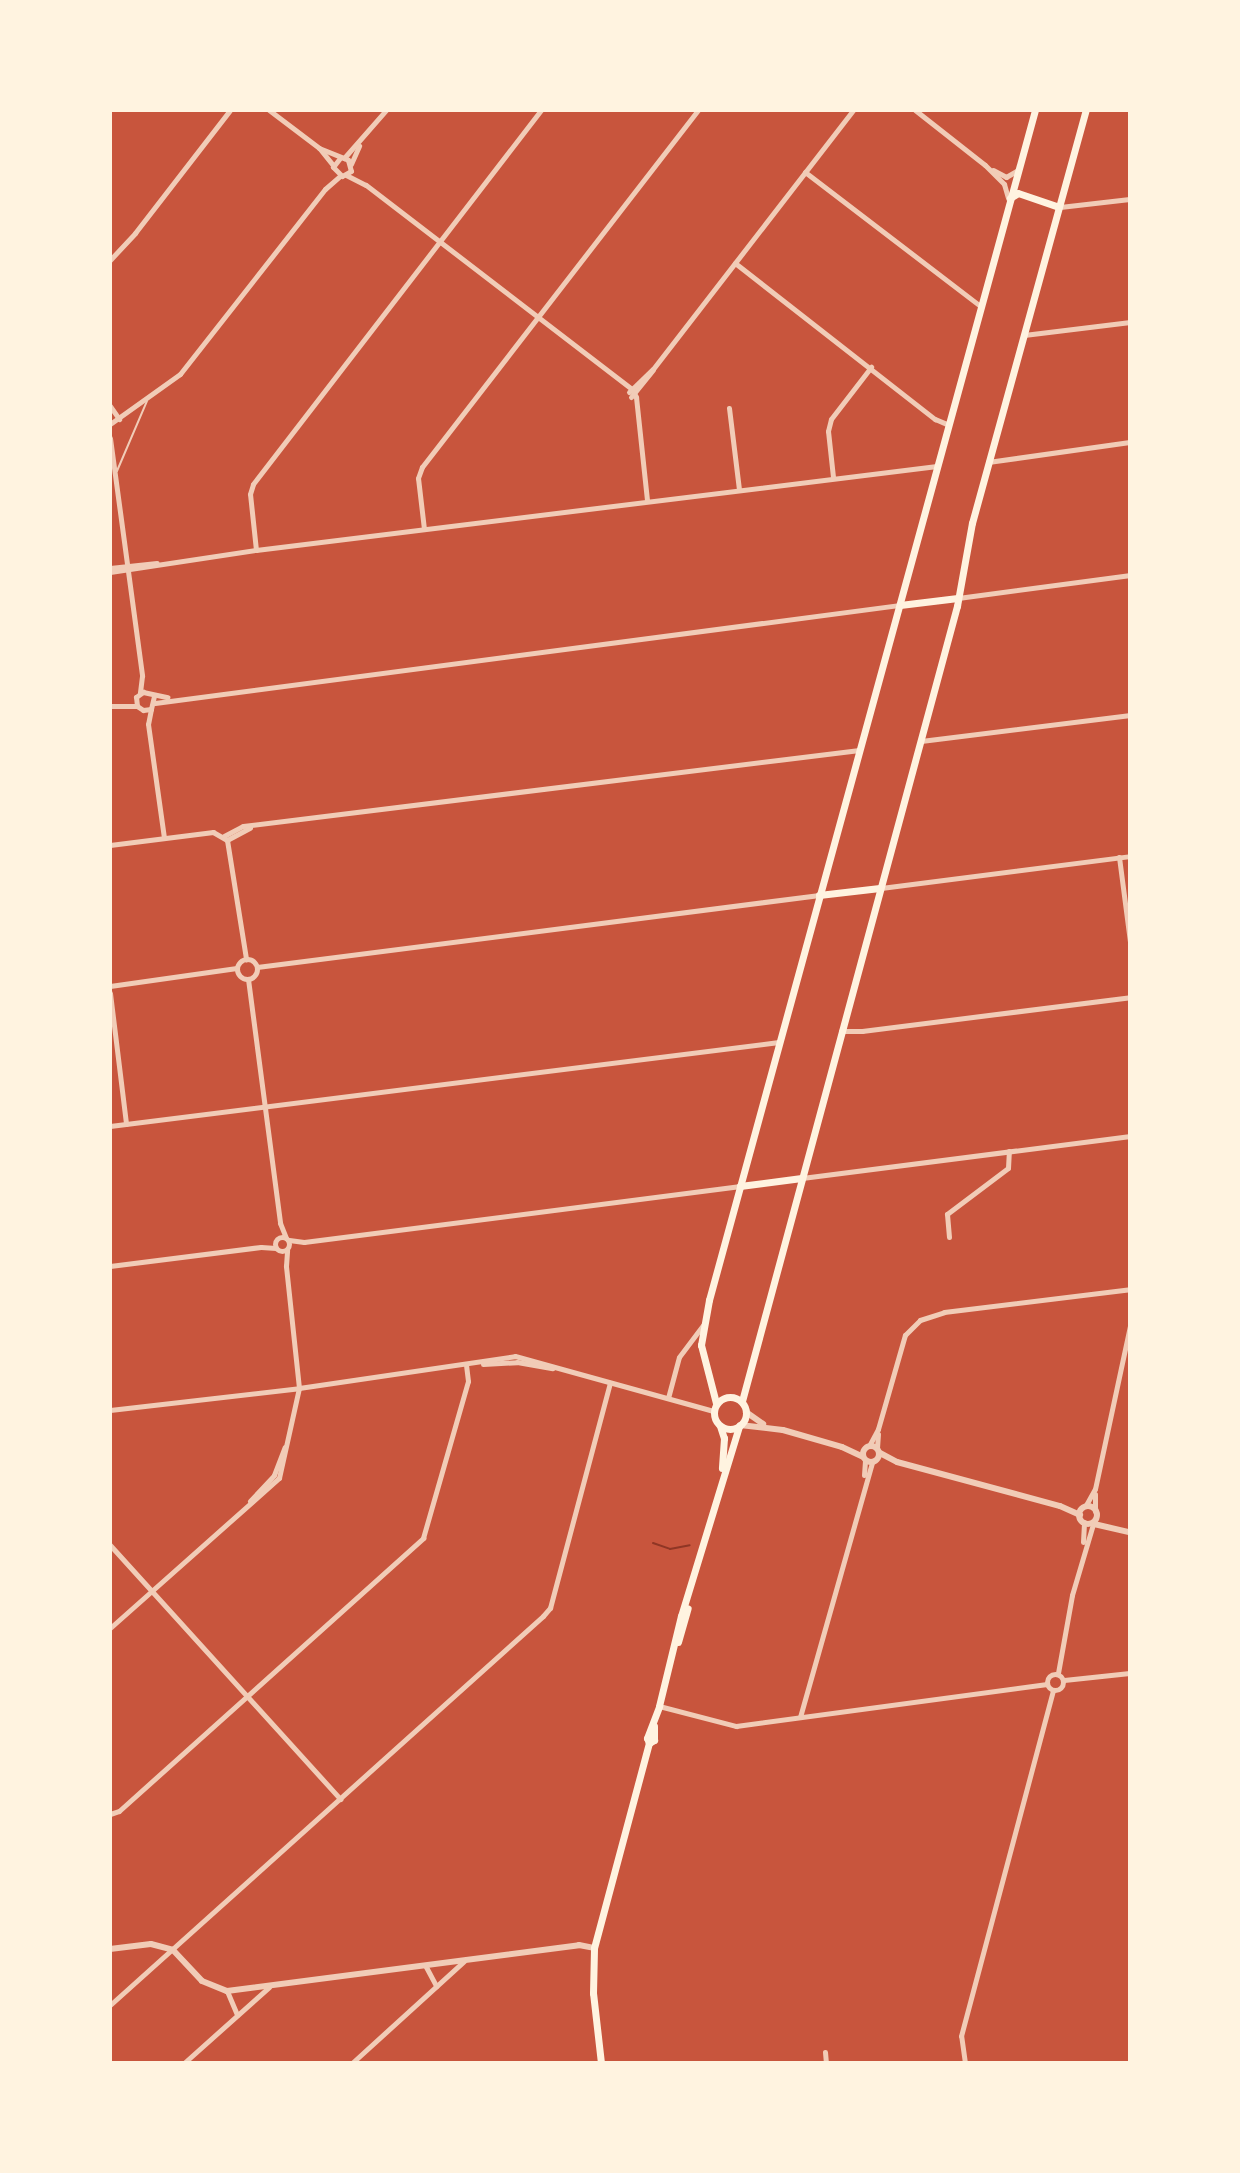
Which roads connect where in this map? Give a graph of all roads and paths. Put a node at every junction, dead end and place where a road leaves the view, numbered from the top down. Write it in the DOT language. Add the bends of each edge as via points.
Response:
graph roads {
  1 [pos="230,110"];
  2 [pos="269,110"];
  3 [pos="386,110"];
  4 [pos="541,110"];
  5 [pos="698,110"];
  6 [pos="853,110"];
  7 [pos="915,110"];
  8 [pos="1035,110"];
  9 [pos="1086,110"];
  10 [pos="359,145"];
  11 [pos="319,148"];
  12 [pos="342,158"];
  13 [pos="985,165"];
  14 [pos="352,166"];
  15 [pos="333,167"];
  16 [pos="1018,170"];
  17 [pos="805,172"];
  18 [pos="343,176"];
  19 [pos="366,185"];
  20 [pos="325,189"];
  21 [pos="1009,199"];
  22 [pos="1130,199"];
  23 [pos="1059,207"];
  24 [pos="439,242"];
  25 [pos="110,260"];
  26 [pos="735,263"];
  27 [pos="980,306"];
  28 [pos="537,317"];
  29 [pos="1130,322"];
  30 [pos="1023,335"];
  31 [pos="871,367"];
  32 [pos="632,393"];
  33 [pos="148,399"];
  34 [pos="110,406"];
  35 [pos="729,408"];
  36 [pos="113,420"];
  37 [pos="947,424"];
  38 [pos="110,438"];
  39 [pos="1130,442"];
  40 [pos="111,458"];
  41 [pos="988,462"];
  42 [pos="937,466"];
  43 [pos="117,471"];
  44 [pos="833,477"];
  45 [pos="739,489"];
  46 [pos="647,501"];
  47 [pos="424,529"];
  48 [pos="256,550"];
  49 [pos="128,568"];
  50 [pos="110,570"];
  51 [pos="1130,575"];
  52 [pos="958,598"];
  53 [pos="900,605"];
  54 [pos="142,676"];
  55 [pos="138,695"];
  56 [pos="153,697"];
  57 [pos="118,705"];
  58 [pos="110,706"];
  59 [pos="139,708"];
  60 [pos="151,709"];
  61 [pos="1130,715"];
  62 [pos="148,724"];
  63 [pos="920,742"];
  64 [pos="859,750"];
  65 [pos="164,838"];
  66 [pos="226,838"];
  67 [pos="110,845"];
  68 [pos="1130,856"];
  69 [pos="1119,857"];
  70 [pos="880,888"];
  71 [pos="819,895"];
  72 [pos="1130,942"];
  73 [pos="246,959"];
  74 [pos="257,967"];
  75 [pos="237,968"];
  76 [pos="248,979"];
  77 [pos="110,986"];
  78 [pos="110,993"];
  79 [pos="1130,997"];
  80 [pos="841,1031"];
  81 [pos="779,1042"];
  82 [pos="265,1107"];
  83 [pos="126,1124"];
  84 [pos="110,1126"];
  85 [pos="1130,1136"];
  86 [pos="1009,1151"];
  87 [pos="801,1178"];
  88 [pos="740,1186"];
  89 [pos="280,1223"];
  90 [pos="949,1237"];
  91 [pos="287,1239"];
  92 [pos="277,1240"];
  93 [pos="304,1242"];
  94 [pos="261,1247"];
  95 [pos="288,1249"];
  96 [pos="278,1250"];
  97 [pos="110,1266"];
  98 [pos="286,1266"];
  99 [pos="1130,1289"];
  100 [pos="704,1324"];
  101 [pos="1130,1326"];
  102 [pos="468,1364"];
  103 [pos="610,1383"];
  104 [pos="299,1388"];
  105 [pos="668,1398"];
  106 [pos="742,1401"];
  107 [pos="715,1407"];
  108 [pos="110,1410"];
  109 [pos="746,1412"];
  110 [pos="720,1426"];
  111 [pos="740,1426"];
  112 [pos="765,1426"];
  113 [pos="871,1454"];
  114 [pos="721,1478"];
  115 [pos="1095,1489"];
  116 [pos="1083,1512"];
  117 [pos="1096,1513"];
  118 [pos="1094,1524"];
  119 [pos="1128,1531"];
  120 [pos="110,1545"];
  121 [pos="1083,1547"];
  122 [pos="150,1590"];
  123 [pos="110,1628"];
  124 [pos="1058,1673"];
  125 [pos="1130,1673"];
  126 [pos="1064,1680"];
  127 [pos="1045,1684"];
  128 [pos="1053,1690"];
  129 [pos="248,1697"];
  130 [pos="659,1706"];
  131 [pos="800,1717"];
  132 [pos="340,1799"];
  133 [pos="110,1814"];
  134 [pos="594,1948"];
  135 [pos="110,1949"];
  136 [pos="173,1950"];
  137 [pos="465,1960"];
  138 [pos="425,1965"];
  139 [pos="270,1986"];
  140 [pos="436,1986"];
  141 [pos="227,1991"];
  142 [pos="110,2005"];
  143 [pos="237,2016"];
  144 [pos="825,2052"];
  145 [pos="184,2063"];
  146 [pos="352,2063"];
  147 [pos="601,2063"];
  148 [pos="826,2063"];
  149 [pos="965,2063"];
  1 -- 25 [label="street"];
  2 -- 11 [label="street"];
  3 -- 10 [label="street"];
  4 -- 24 [label="street"];
  5 -- 28 [label="street"];
  6 -- 17 [label="street"];
  7 -- 13 [label="street"];
  8 -- 16 [label="main road"];
  9 -- 23 [label="main road"];
  10 -- 12 [label="street"];
  10 -- 14 [label="street"];
  11 -- 12 [label="street"];
  11 -- 15 [label="street"];
  12 -- 14 [label="street"];
  12 -- 15 [label="street"];
  13 -- 16 [label="street" via="1006,177"];
  13 -- 21 [label="street" via="1004,184"];
  14 -- 18 [label="street"];
  14 -- 19 [label="street"];
  15 -- 18 [label="street"];
  15 -- 20 [label="street"];
  16 -- 21 [label="main road"];
  17 -- 26 [label="street"];
  17 -- 27 [label="street"];
  18 -- 19 [label="street"];
  18 -- 20 [label="street"];
  19 -- 24 [label="street"];
  20 -- 33 [label="street" via="180,374"];
  21 -- 23 [label="main road" via="1018,193"];
  21 -- 27 [label="main road"];
  22 -- 23 [label="street"];
  23 -- 30 [label="main road"];
  24 -- 28 [label="street"];
  24 -- 48 [label="street" via="253,484"];
  26 -- 31 [label="street"];
  26 -- 32 [label="street"];
  27 -- 37 [label="main road"];
  28 -- 32 [label="street"];
  28 -- 47 [label="street" via="422,467 418,478"];
  29 -- 30 [label="street"];
  30 -- 41 [label="main road"];
  31 -- 37 [label="street"];
  31 -- 44 [label="street" via="831,419"];
  32 -- 46 [label="street"];
  33 -- 36 [label="street"];
  33 -- 43 [label="lane"];
  34 -- 36 [label="street"];
  35 -- 45 [label="street"];
  37 -- 42 [label="main road"];
  38 -- 40 [label="street"];
  39 -- 41 [label="street"];
  40 -- 43 [label="street"];
  41 -- 52 [label="main road"];
  42 -- 44 [label="street"];
  42 -- 53 [label="main road"];
  43 -- 49 [label="street"];
  44 -- 45 [label="street"];
  45 -- 46 [label="street"];
  46 -- 47 [label="street"];
  47 -- 48 [label="street"];
  48 -- 49 [label="street"];
  49 -- 50 [label="street"];
  49 -- 54 [label="street"];
  51 -- 52 [label="street"];
  52 -- 53 [label="main road"];
  52 -- 63 [label="main road"];
  53 -- 56 [label="street"];
  53 -- 64 [label="main road"];
  54 -- 55 [label="street"];
  54 -- 56 [label="street"];
  55 -- 56 [label="street"];
  55 -- 57 [label="street"];
  55 -- 59 [label="street"];
  56 -- 60 [label="street"];
  57 -- 58 [label="street"];
  57 -- 59 [label="street"];
  59 -- 60 [label="street"];
  59 -- 62 [label="street"];
  60 -- 62 [label="street"];
  61 -- 63 [label="street"];
  62 -- 65 [label="street"];
  63 -- 70 [label="main road"];
  64 -- 66 [label="street" via="255,826"];
  64 -- 71 [label="main road"];
  65 -- 66 [label="street" via="213,832"];
  65 -- 67 [label="street"];
  66 -- 73 [label="street"];
  68 -- 69 [label="street"];
  69 -- 70 [label="street"];
  69 -- 72 [label="street"];
  70 -- 71 [label="main road"];
  70 -- 80 [label="main road"];
  71 -- 74 [label="street"];
  71 -- 81 [label="main road"];
  73 -- 74 [label="street"];
  73 -- 75 [label="street"];
  74 -- 76 [label="street"];
  75 -- 76 [label="street"];
  75 -- 77 [label="street"];
  76 -- 82 [label="street"];
  78 -- 83 [label="street"];
  79 -- 80 [label="street"];
  80 -- 87 [label="main road"];
  81 -- 82 [label="street"];
  81 -- 88 [label="main road"];
  82 -- 83 [label="street"];
  82 -- 89 [label="street"];
  83 -- 84 [label="street"];
  85 -- 86 [label="street"];
  86 -- 87 [label="street"];
  86 -- 90 [label="street" via="1005,1171 947,1214"];
  87 -- 88 [label="main road"];
  87 -- 106 [label="main road"];
  88 -- 93 [label="street"];
  88 -- 100 [label="main road"];
  89 -- 91 [label="street"];
  89 -- 92 [label="street"];
  91 -- 92 [label="street"];
  91 -- 93 [label="street"];
  91 -- 95 [label="street"];
  92 -- 94 [label="street"];
  92 -- 96 [label="street"];
  93 -- 95 [label="street"];
  94 -- 96 [label="street"];
  94 -- 97 [label="street"];
  95 -- 96 [label="street"];
  95 -- 98 [label="street"];
  96 -- 98 [label="street"];
  98 -- 104 [label="street"];
  99 -- 113 [label="street" via="944,1312 920,1320 905,1335"];
  100 -- 105 [label="street" via="679,1357"];
  100 -- 107 [label="main road" via="702,1354"];
  101 -- 115 [label="street"];
  102 -- 103 [label="street" via="515,1356"];
  102 -- 104 [label="street"];
  102 -- 129 [label="street" via="468,1381 423,1538"];
  103 -- 105 [label="street"];
  103 -- 132 [label="street" via="550,1608"];
  104 -- 108 [label="street"];
  104 -- 122 [label="street" via="274,1475"];
  105 -- 107 [label="street"];
  106 -- 107 [label="main road" via="728,1396"];
  106 -- 109 [label="main road"];
  107 -- 110 [label="main road"];
  109 -- 111 [label="main road"];
  109 -- 112 [label="street"];
  110 -- 111 [label="main road"];
  110 -- 114 [label="main road"];
  111 -- 112 [label="street"];
  111 -- 114 [label="main road"];
  112 -- 113 [label="street"];
  113 -- 116 [label="street"];
  113 -- 131 [label="street"];
  114 -- 130 [label="main road"];
  115 -- 116 [label="street"];
  115 -- 117 [label="street"];
  116 -- 117 [label="street"];
  116 -- 118 [label="street"];
  116 -- 121 [label="street"];
  117 -- 118 [label="street"];
  117 -- 119 [label="street"];
  118 -- 119 [label="street"];
  118 -- 121 [label="street"];
  120 -- 122 [label="street"];
  121 -- 124 [label="street"];
  122 -- 123 [label="street"];
  122 -- 129 [label="street"];
  124 -- 126 [label="street"];
  124 -- 127 [label="street"];
  125 -- 126 [label="street"];
  126 -- 128 [label="street"];
  127 -- 128 [label="street"];
  127 -- 131 [label="street"];
  128 -- 149 [label="street" via="961,2036"];
  129 -- 132 [label="street"];
  129 -- 133 [label="street"];
  130 -- 131 [label="street" via="736,1726"];
  130 -- 134 [label="main road"];
  132 -- 136 [label="street"];
  134 -- 137 [label="street" via="579,1945"];
  134 -- 147 [label="main road"];
  135 -- 136 [label="street" via="151,1944"];
  136 -- 141 [label="street" via="202,1981"];
  136 -- 142 [label="street"];
  137 -- 138 [label="street"];
  137 -- 140 [label="street"];
  138 -- 139 [label="street"];
  138 -- 140 [label="street"];
  139 -- 141 [label="street"];
  139 -- 143 [label="street"];
  140 -- 146 [label="street"];
  141 -- 143 [label="street"];
  143 -- 145 [label="street"];
  144 -- 148 [label="street"];
}
